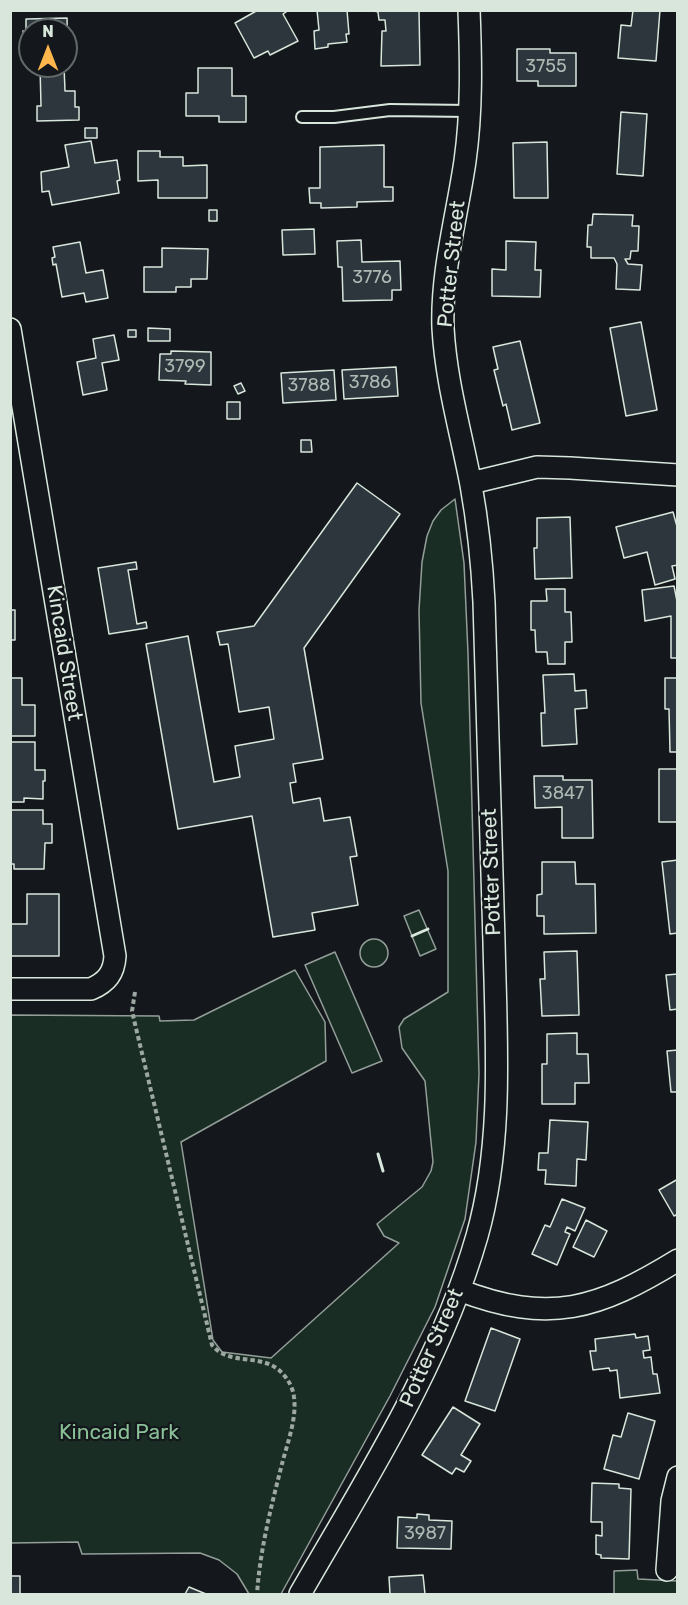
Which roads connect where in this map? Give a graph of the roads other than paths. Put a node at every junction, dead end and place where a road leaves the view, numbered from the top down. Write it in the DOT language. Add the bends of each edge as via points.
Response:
graph roads {
  1 [pos="469,10"];
  2 [pos="470,111"];
  3 [pos="302,117"];
  4 [pos="10,329"];
  5 [pos="678,475"];
  6 [pos="471,483"];
  7 [pos="10,989"];
  8 [pos="676,1265"];
  9 [pos="459,1290"];
  10 [pos="678,1477"];
  11 [pos="667,1570"];
  12 [pos="300,1594"];
  1 -- 2 [label="street, Potter Street"];
  2 -- 3 [label="lane" via="390,110"];
  2 -- 6 [label="street, Potter Street" via="443,326 446,369"];
  4 -- 7 [label="street, Kincaid Street" via="115,956 110,976 91,989"];
  5 -- 6 [label="street" via="537,467"];
  6 -- 9 [label="street, Potter Street" via="484,602 496,1098 491,1165 478,1234"];
  8 -- 9 [label="street" via="614,1294 567,1308 510,1306"];
  9 -- 12 [label="street, Potter Street" via="403,1415"];
  10 -- 11 [label="street" via="672,1501"];
}
